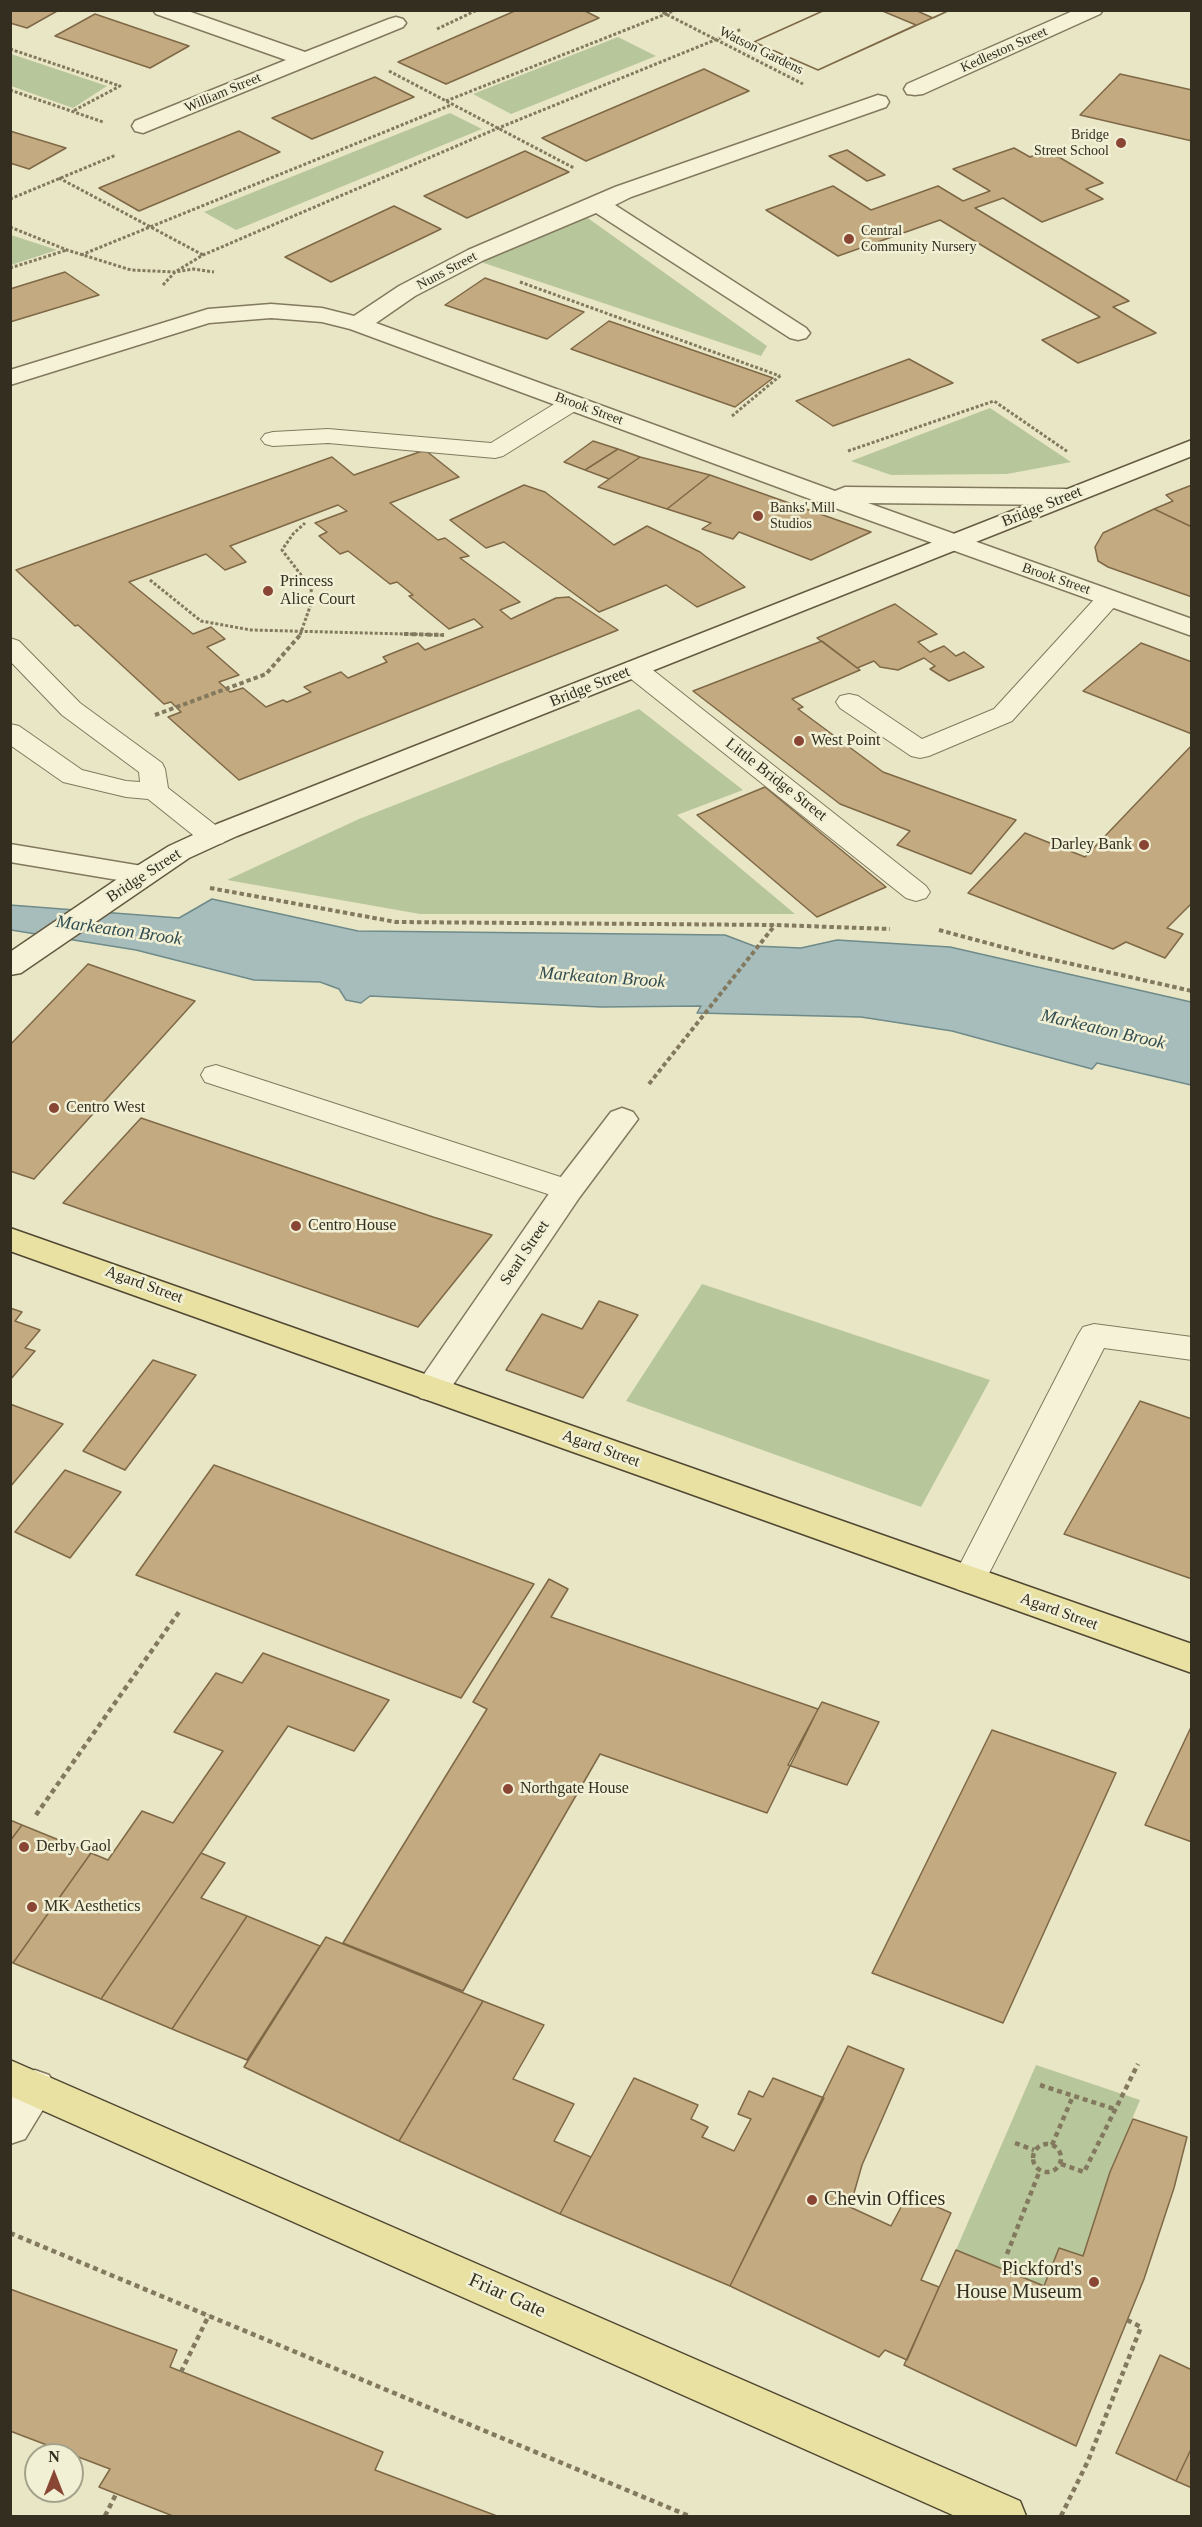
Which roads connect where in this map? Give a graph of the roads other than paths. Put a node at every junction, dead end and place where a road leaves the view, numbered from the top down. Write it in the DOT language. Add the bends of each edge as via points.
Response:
graph roads {
  1 [pos="163,10"];
  2 [pos="1093,10"];
  3 [pos="396,23"];
  4 [pos="304,59"];
  5 [pos="915,89"];
  6 [pos="878,102"];
  7 [pos="143,126"];
  8 [pos="598,204"];
  9 [pos="358,324"];
  10 [pos="798,333"];
  11 [pos="10,378"];
  12 [pos="572,403"];
  13 [pos="273,439"];
  14 [pos="1191,447"];
  15 [pos="819,494"];
  16 [pos="1065,497"];
  17 [pos="952,543"];
  18 [pos="1109,598"];
  19 [pos="1191,628"];
  20 [pos="10,646"];
  21 [pos="635,669"];
  22 [pos="849,702"];
  23 [pos="10,732"];
  24 [pos="155,791"];
  25 [pos="213,837"];
  26 [pos="10,853"];
  27 [pos="142,875"];
  28 [pos="916,892"];
  29 [pos="18,961"];
  30 [pos="216,1075"];
  31 [pos="622,1119"];
  32 [pos="568,1190"];
  33 [pos="10,1239"];
  34 [pos="1191,1349"];
  35 [pos="432,1389"];
  36 [pos="969,1580"];
  37 [pos="1191,1659"];
  38 [pos="23,2082"];
  39 [pos="10,2126"];
  40 [pos="1004,2517"];
  1 -- 4 [label="street"];
  2 -- 5 [label="street, Kedleston Street"];
  3 -- 4 [label="street, William Street"];
  4 -- 7 [label="street, William Street"];
  6 -- 8 [label="street, Nuns Street"];
  8 -- 9 [label="street, Nuns Street" via="463,262 407,291"];
  8 -- 10 [label="street"];
  9 -- 11 [label="street" via="322,315 271,311 222,314 185,322"];
  9 -- 12 [label="street, Brook Street"];
  12 -- 13 [label="lane" via="495,451 328,436"];
  12 -- 15 [label="street, Brook Street"];
  14 -- 16 [label="street, Bridge Street"];
  15 -- 16 [label="street, Brook Street"];
  15 -- 17 [label="street, Brook Street"];
  16 -- 17 [label="street, Bridge Street"];
  17 -- 18 [label="street, Brook Street"];
  17 -- 21 [label="street, Bridge Street"];
  18 -- 19 [label="street, Brook Street"];
  18 -- 22 [label="lane" via="1003,715 921,750"];
  20 -- 24 [label="lane" via="71,709 152,769"];
  21 -- 25 [label="street, Bridge Street"];
  21 -- 28 [label="lane, Little Bridge Street"];
  23 -- 24 [label="lane" via="73,777"];
  24 -- 25 [label="lane"];
  25 -- 27 [label="street, Bridge Street"];
  26 -- 27 [label="street"];
  27 -- 29 [label="street, Bridge Street"];
  30 -- 32 [label="lane"];
  31 -- 32 [label="street, Searl Street"];
  32 -- 35 [label="street, Searl Street"];
  33 -- 35 [label="main road, Agard Street"];
  34 -- 36 [label="lane" via="1094,1335"];
  35 -- 36 [label="main road, Agard Street"];
  36 -- 37 [label="main road, Agard Street"];
  38 -- 39 [label="street"];
  38 -- 40 [label="main road, Friar Gate"];
}
